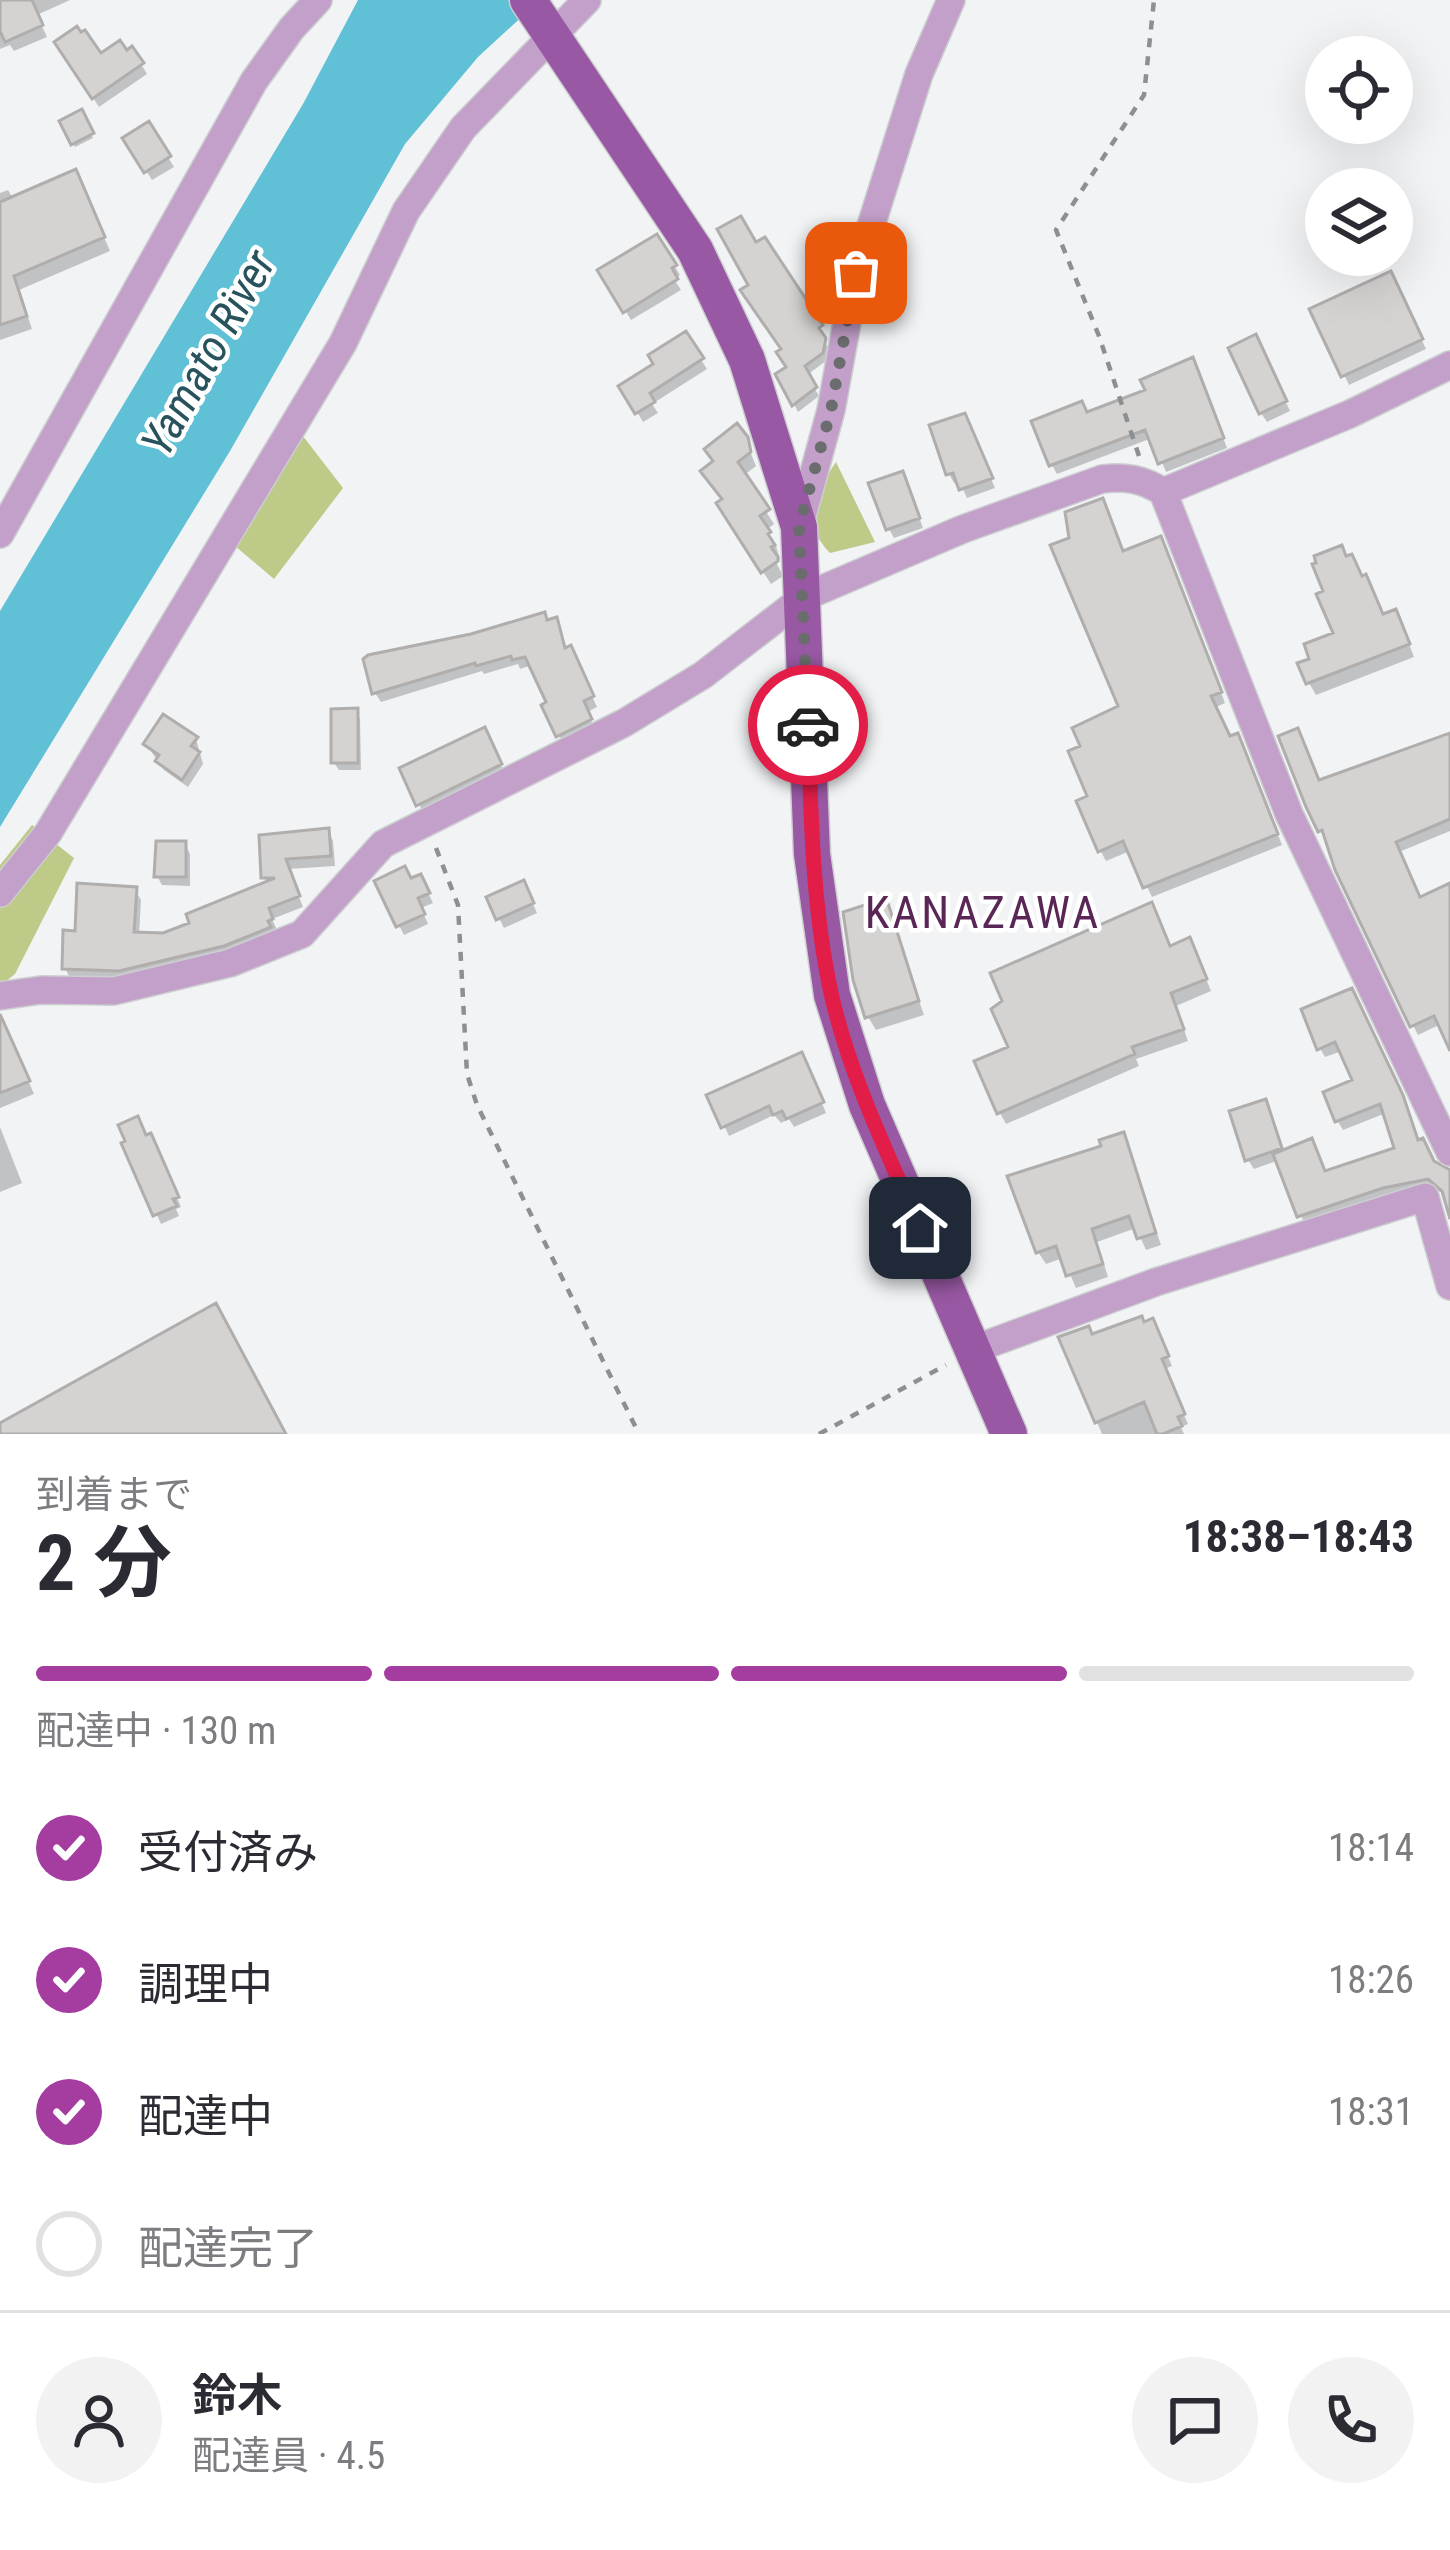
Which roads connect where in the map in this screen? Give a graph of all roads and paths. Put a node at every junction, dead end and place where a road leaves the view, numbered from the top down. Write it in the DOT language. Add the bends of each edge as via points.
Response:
graph roads {
  1 [pos="318,0"];
  2 [pos="587,0"];
  3 [pos="951,0"];
  4 [pos="1154,0"];
  5 [pos="542,20"];
  6 [pos="1450,364"];
  7 [pos="1155,486"];
  8 [pos="799,527"];
  9 [pos="0,534"];
  10 [pos="804,597"];
  11 [pos="426,821"];
  12 [pos="0,893"];
  13 [pos="0,996"];
  14 [pos="1450,1152"];
  15 [pos="1437,1191"];
  16 [pos="1450,1286"];
  17 [pos="972,1350"];
  18 [pos="639,1434"];
  19 [pos="820,1434"];
  20 [pos="1009,1434"];
  1 -- 9 [label="street" via="254,81"];
  2 -- 5 [label="street"];
  3 -- 8 [label="street" via="856,273"];
  4 -- 7 [label="path" via="1144,94 1056,230"];
  5 -- 8 [label="main road" via="695,250 746,360"];
  5 -- 12 [label="street" via="406,211 343,343 48,832"];
  6 -- 7 [label="street" via="1350,414"];
  7 -- 10 [label="street" via="1102,479"];
  7 -- 14 [label="street" via="1289,814"];
  8 -- 10 [label="main road"];
  10 -- 11 [label="street" via="624,723"];
  10 -- 17 [label="main road" via="812,854 832,994 867,1106"];
  11 -- 13 [label="street" via="383,844 302,934 230,963 114,991"];
  11 -- 18 [label="path" via="458,905 466,1074"];
  15 -- 16 [label="street"];
  15 -- 17 [label="street"];
  17 -- 19 [label="path"];
  17 -- 20 [label="main road"];
}
